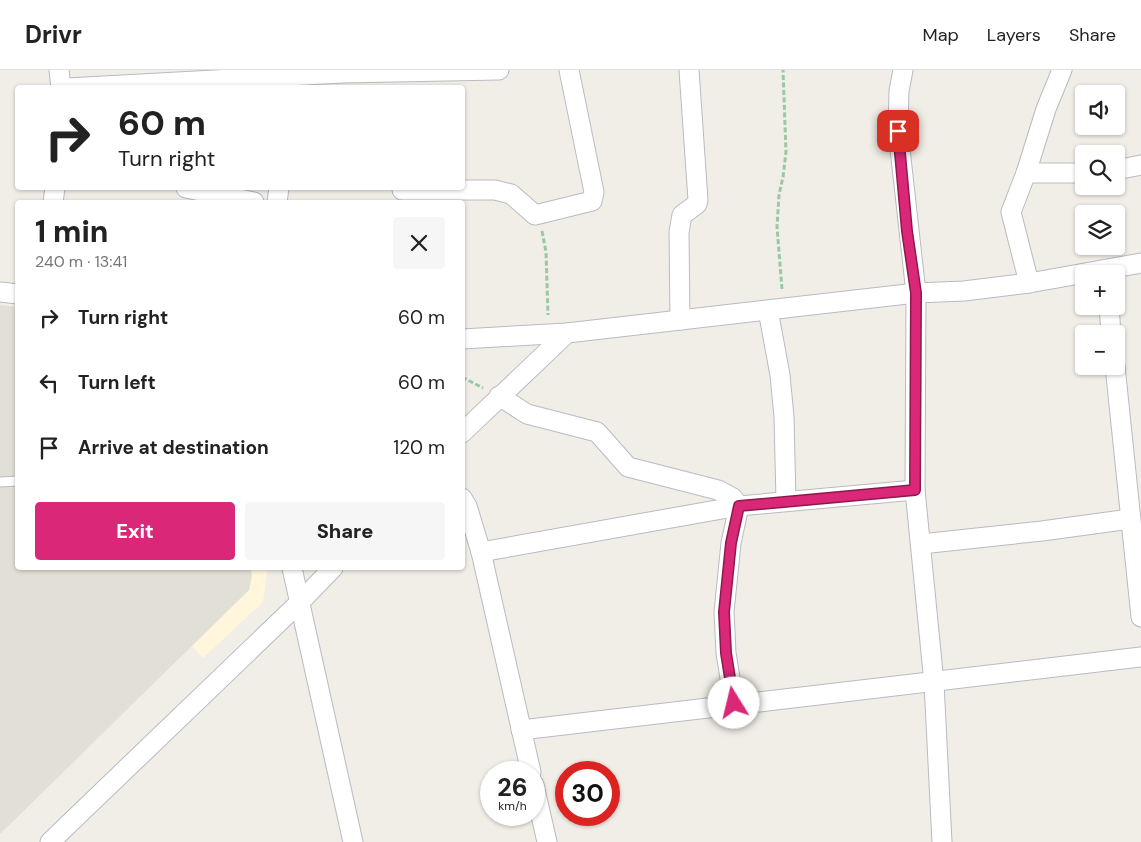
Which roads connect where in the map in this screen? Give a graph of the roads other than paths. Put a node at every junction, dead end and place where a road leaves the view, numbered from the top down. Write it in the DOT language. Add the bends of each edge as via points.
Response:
graph roads {
  1 [pos="59,70"];
  2 [pos="499,70"];
  3 [pos="569,70"];
  4 [pos="689,70"];
  5 [pos="903,70"];
  6 [pos="1062,70"];
  7 [pos="277,83"];
  8 [pos="61,85"];
  9 [pos="193,85"];
  10 [pos="1141,165"];
  11 [pos="1125,168"];
  12 [pos="1026,173"];
  13 [pos="1075,173"];
  14 [pos="465,189"];
  15 [pos="196,190"];
  16 [pos="416,190"];
  17 [pos="401,193"];
  18 [pos="244,200"];
  19 [pos="1141,263"];
  20 [pos="1125,267"];
  21 [pos="1075,276"];
  22 [pos="1029,283"];
  23 [pos="0,292"];
  24 [pos="916,293"];
  25 [pos="15,294"];
  26 [pos="776,309"];
  27 [pos="680,320"];
  28 [pos="558,334"];
  29 [pos="465,339"];
  30 [pos="1117,375"];
  31 [pos="499,396"];
  32 [pos="465,430"];
  33 [pos="1133,458"];
  34 [pos="15,481"];
  35 [pos="0,482"];
  36 [pos="915,490"];
  37 [pos="786,501"];
  38 [pos="465,503"];
  39 [pos="739,506"];
  40 [pos="1130,519"];
  41 [pos="921,544"];
  42 [pos="481,552"];
  43 [pos="292,570"];
  44 [pos="330,570"];
  45 [pos="300,602"];
  46 [pos="1141,617"];
  47 [pos="1141,657"];
  48 [pos="934,683"];
  49 [pos="734,703"];
  50 [pos="521,730"];
  51 [pos="528,761"];
  52 [pos="543,826"];
  53 [pos="350,840"];
  54 [pos="50,842"];
  55 [pos="547,842"];
  56 [pos="942,842"];
  1 -- 8 [label="street"];
  2 -- 7 [label="street" via="343,73"];
  3 -- 14 [label="street" via="594,195 590,202 536,215 511,194"];
  4 -- 27 [label="street" via="698,200 684,212 680,223"];
  5 -- 24 [label="street" via="898,131"];
  6 -- 12 [label="street"];
  7 -- 9 [label="street"];
  10 -- 11 [label="street"];
  12 -- 13 [label="street"];
  12 -- 22 [label="street" via="1010,217"];
  15 -- 18 [label="street"];
  16 -- 17 [label="street"];
  19 -- 20 [label="street"];
  21 -- 22 [label="street"];
  22 -- 24 [label="street"];
  23 -- 25 [label="street"];
  24 -- 26 [label="street"];
  24 -- 36 [label="street"];
  26 -- 27 [label="street"];
  26 -- 37 [label="street" via="784,410"];
  27 -- 28 [label="street"];
  28 -- 29 [label="street"];
  28 -- 31 [label="street"];
  30 -- 33 [label="street"];
  31 -- 32 [label="street"];
  31 -- 39 [label="street" via="543,420 597,432 628,467 718,490"];
  33 -- 40 [label="street"];
  34 -- 35 [label="lane"];
  36 -- 37 [label="street"];
  36 -- 41 [label="street"];
  37 -- 39 [label="street"];
  38 -- 42 [label="street"];
  39 -- 42 [label="street"];
  39 -- 49 [label="street" via="731,543 724,612"];
  40 -- 41 [label="street"];
  40 -- 46 [label="street"];
  41 -- 48 [label="street"];
  42 -- 50 [label="street"];
  43 -- 45 [label="street"];
  44 -- 45 [label="street"];
  45 -- 53 [label="street"];
  45 -- 54 [label="street"];
  47 -- 48 [label="street"];
  48 -- 49 [label="street"];
  48 -- 56 [label="street"];
  49 -- 50 [label="street"];
  50 -- 51 [label="street"];
  52 -- 55 [label="street"];
}
